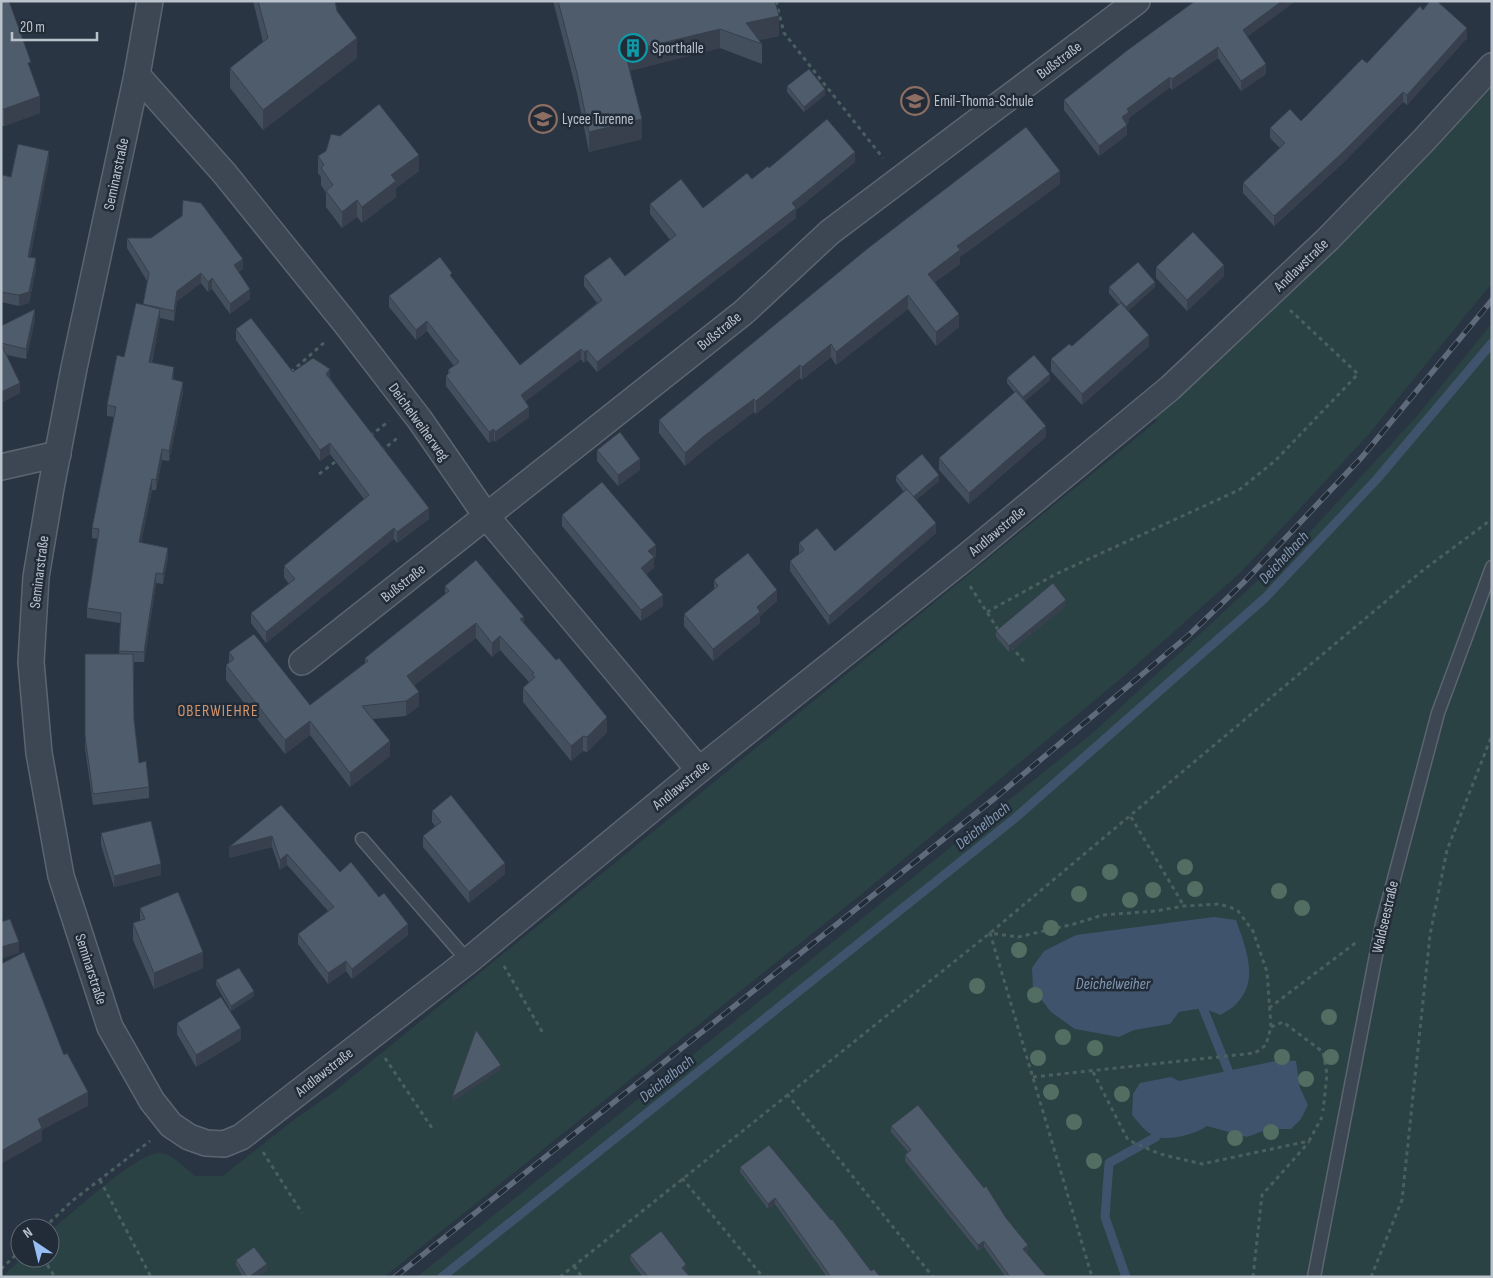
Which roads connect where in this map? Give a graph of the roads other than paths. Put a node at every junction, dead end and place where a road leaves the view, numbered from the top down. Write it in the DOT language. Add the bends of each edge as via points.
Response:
graph roads {
  1 [pos="150,1"];
  2 [pos="1137,1"];
  3 [pos="1492,66"];
  4 [pos="137,75"];
  5 [pos="58,454"];
  6 [pos="1,467"];
  7 [pos="486,517"];
  8 [pos="1492,568"];
  9 [pos="302,662"];
  10 [pos="699,770"];
  11 [pos="362,839"];
  12 [pos="468,961"];
  13 [pos="171,1125"];
  14 [pos="1314,1277"];
  1 -- 4 [label="street, Seminarstraße"];
  2 -- 7 [label="street, Bußstraße" via="830,232 744,312"];
  3 -- 10 [label="street, Andlawstraße" via="1328,239 1170,388 955,566"];
  4 -- 5 [label="street, Seminarstraße"];
  4 -- 7 [label="street, Deichelweiherweg" via="225,174 346,324 414,413"];
  5 -- 6 [label="street"];
  5 -- 13 [label="street, Seminarstraße" via="36,586 31,662 39,753 61,876 110,1027 152,1100"];
  7 -- 9 [label="street, Bußstraße"];
  7 -- 10 [label="street, Deichelweiherweg"];
  8 -- 14 [label="lane, Waldseestraße" via="1438,712 1382,924"];
  10 -- 12 [label="street, Andlawstraße"];
  11 -- 12 [label="lane"];
  12 -- 13 [label="street, Andlawstraße" via="248,1131 224,1144 206,1143"];
}
